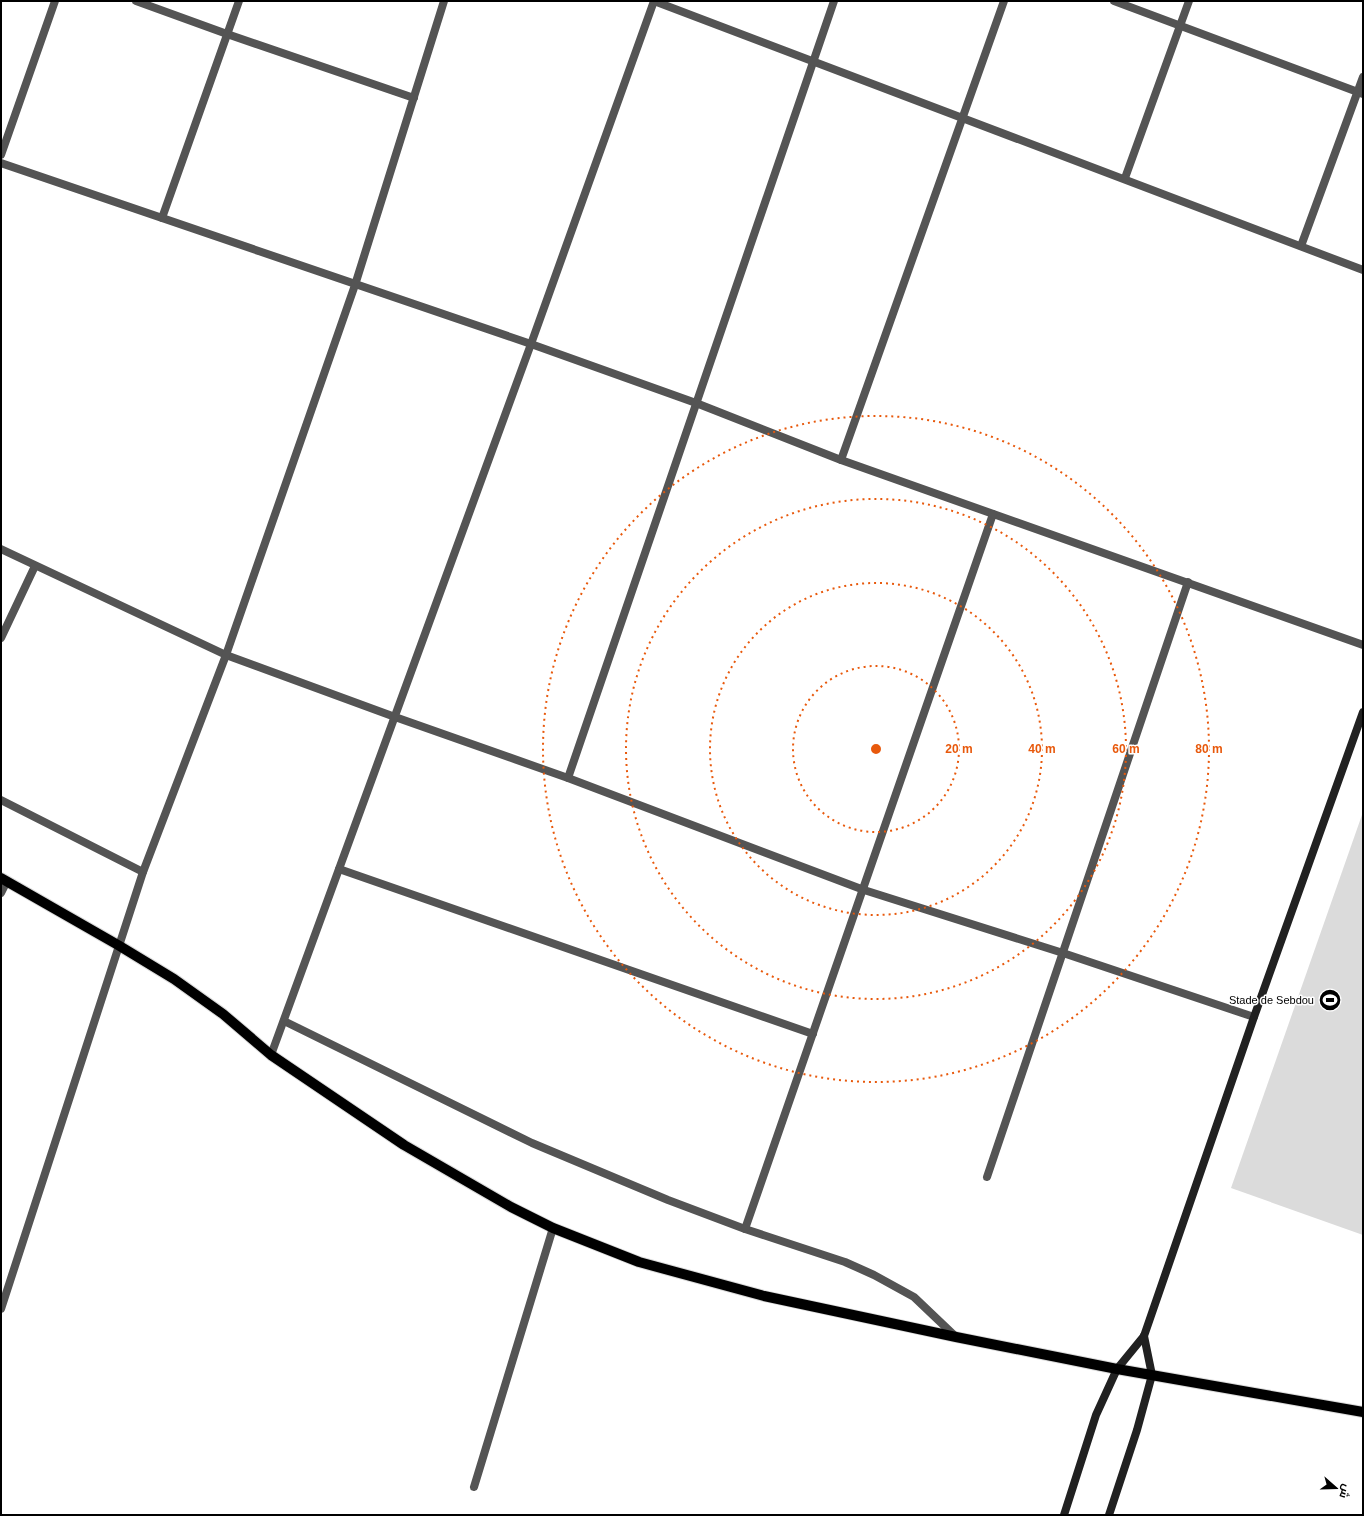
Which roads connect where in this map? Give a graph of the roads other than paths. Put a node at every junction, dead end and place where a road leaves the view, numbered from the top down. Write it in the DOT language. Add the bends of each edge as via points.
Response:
graph roads {
  1 [pos="55,1"];
  2 [pos="136,1"];
  3 [pos="239,1"];
  4 [pos="444,1"];
  5 [pos="654,1"];
  6 [pos="834,1"];
  7 [pos="1004,1"];
  8 [pos="1114,1"];
  9 [pos="1189,1"];
  10 [pos="1180,26"];
  11 [pos="227,34"];
  12 [pos="812,61"];
  13 [pos="1363,77"];
  14 [pos="1360,93"];
  15 [pos="414,98"];
  16 [pos="961,118"];
  17 [pos="1,155"];
  18 [pos="1,163"];
  19 [pos="1125,178"];
  20 [pos="162,218"];
  21 [pos="1301,246"];
  22 [pos="1363,270"];
  23 [pos="355,285"];
  24 [pos="531,344"];
  25 [pos="696,403"];
  26 [pos="841,460"];
  27 [pos="994,514"];
  28 [pos="1,549"];
  29 [pos="35,566"];
  30 [pos="1188,582"];
  31 [pos="1,638"];
  32 [pos="1363,644"];
  33 [pos="226,655"];
  34 [pos="1363,712"];
  35 [pos="395,717"];
  36 [pos="568,778"];
  37 [pos="1,800"];
  38 [pos="339,869"];
  39 [pos="143,872"];
  40 [pos="4,879"];
  41 [pos="864,890"];
  42 [pos="1,894"];
  43 [pos="118,945"];
  44 [pos="1063,953"];
  45 [pos="1254,1017"];
  46 [pos="284,1021"];
  47 [pos="813,1034"];
  48 [pos="271,1055"];
  49 [pos="987,1177"];
  50 [pos="553,1228"];
  51 [pos="745,1229"];
  52 [pos="1,1308"];
  53 [pos="1144,1336"];
  54 [pos="956,1337"];
  55 [pos="1117,1369"];
  56 [pos="1152,1375"];
  57 [pos="1363,1412"];
  58 [pos="474,1487"];
  59 [pos="1064,1515"];
  60 [pos="1108,1515"];
  1 -- 17 [label="street"];
  2 -- 11 [label="street"];
  3 -- 11 [label="street"];
  4 -- 15 [label="street"];
  5 -- 12 [label="street"];
  5 -- 24 [label="street"];
  6 -- 12 [label="street"];
  7 -- 16 [label="street"];
  8 -- 10 [label="street"];
  9 -- 10 [label="street"];
  10 -- 14 [label="street"];
  10 -- 19 [label="street"];
  11 -- 15 [label="street"];
  11 -- 20 [label="street"];
  12 -- 16 [label="street"];
  12 -- 25 [label="street"];
  13 -- 14 [label="street"];
  14 -- 21 [label="street"];
  15 -- 23 [label="street"];
  16 -- 19 [label="street"];
  16 -- 26 [label="street"];
  18 -- 20 [label="street"];
  19 -- 21 [label="street"];
  20 -- 23 [label="street"];
  21 -- 22 [label="street"];
  23 -- 24 [label="street"];
  23 -- 33 [label="street"];
  24 -- 25 [label="street"];
  24 -- 35 [label="street"];
  25 -- 26 [label="street"];
  25 -- 36 [label="street"];
  26 -- 27 [label="street"];
  27 -- 30 [label="street"];
  27 -- 41 [label="street"];
  28 -- 29 [label="street"];
  29 -- 31 [label="street"];
  29 -- 33 [label="street"];
  30 -- 32 [label="street"];
  30 -- 44 [label="street"];
  33 -- 35 [label="street"];
  33 -- 39 [label="street"];
  34 -- 45 [label="main road"];
  35 -- 36 [label="street"];
  35 -- 38 [label="street"];
  36 -- 41 [label="street"];
  37 -- 39 [label="street"];
  38 -- 46 [label="street"];
  38 -- 47 [label="street"];
  39 -- 43 [label="street"];
  40 -- 42 [label="street"];
  40 -- 43 [label="main road"];
  41 -- 44 [label="street"];
  41 -- 47 [label="street"];
  43 -- 48 [label="main road" via="174,979 223,1014"];
  43 -- 52 [label="street"];
  44 -- 45 [label="street"];
  44 -- 49 [label="street"];
  45 -- 53 [label="main road"];
  46 -- 48 [label="street"];
  46 -- 51 [label="street" via="532,1142 668,1200"];
  47 -- 51 [label="street"];
  48 -- 50 [label="main road" via="404,1145 511,1207"];
  50 -- 54 [label="main road" via="639,1262 764,1296"];
  50 -- 58 [label="street"];
  51 -- 54 [label="street" via="845,1262 874,1275 914,1296"];
  53 -- 55 [label="main road"];
  53 -- 56 [label="main road"];
  54 -- 55 [label="main road"];
  55 -- 56 [label="main road"];
  55 -- 59 [label="main road" via="1096,1415"];
  56 -- 57 [label="main road"];
  56 -- 60 [label="main road" via="1137,1430"];
}
